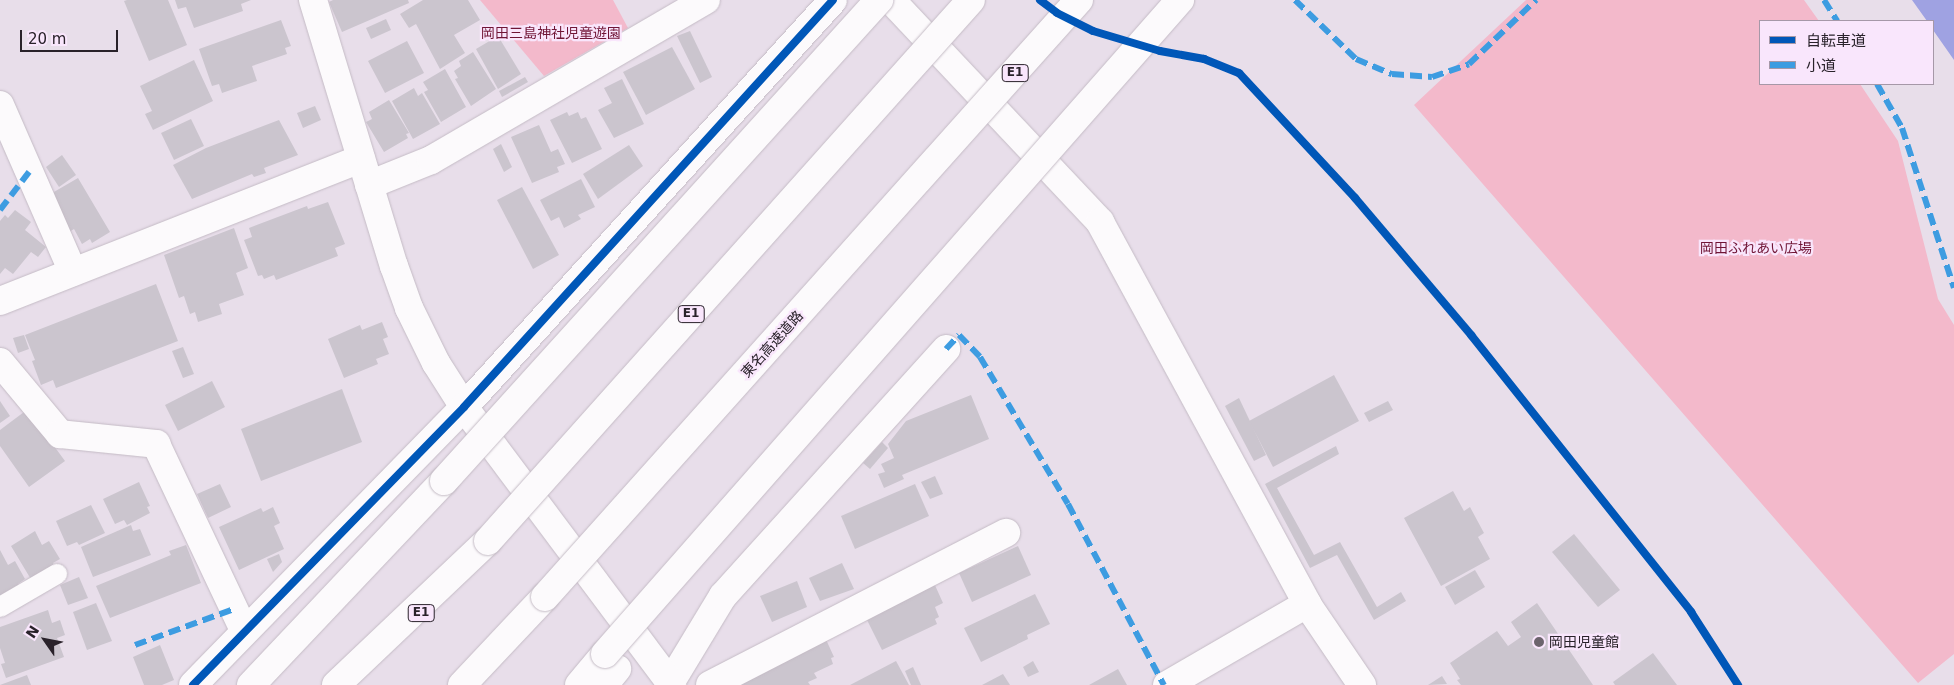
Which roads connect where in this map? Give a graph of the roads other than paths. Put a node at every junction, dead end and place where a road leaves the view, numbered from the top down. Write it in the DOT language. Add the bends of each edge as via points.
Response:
graph roads {
  1 [pos="313,0"];
  2 [pos="706,0"];
  3 [pos="833,0"];
  4 [pos="879,0"];
  5 [pos="890,0"];
  6 [pos="971,0"];
  7 [pos="1079,0"];
  8 [pos="1180,0"];
  9 [pos="0,105"];
  10 [pos="362,159"];
  11 [pos="369,185"];
  12 [pos="73,272"];
  13 [pos="0,301"];
  14 [pos="946,349"];
  15 [pos="0,362"];
  16 [pos="464,408"];
  17 [pos="1006,533"];
  18 [pos="488,541"];
  19 [pos="57,574"];
  20 [pos="545,596"];
  21 [pos="1307,604"];
  22 [pos="0,607"];
  23 [pos="244,630"];
  24 [pos="609,669"];
  25 [pos="671,684"];
  26 [pos="193,685"];
  27 [pos="251,685"];
  28 [pos="336,685"];
  29 [pos="354,685"];
  30 [pos="462,685"];
  31 [pos="472,685"];
  32 [pos="579,685"];
  33 [pos="710,685"];
  34 [pos="1167,685"];
  35 [pos="1362,685"];
  1 -- 10 [label="main road"];
  2 -- 11 [label="main road" via="431,160"];
  3 -- 16 [label="main road"];
  4 -- 27 [label="main road, bridge" via="444,481"];
  5 -- 21 [label="main road" via="1100,222"];
  6 -- 18 [label="main road, E1, bridge"];
  7 -- 20 [label="main road, 東名高速道路 / E1, bridge"];
  8 -- 24 [label="main road, bridge" via="704,542"];
  9 -- 12 [label="main road"];
  10 -- 11 [label="main road"];
  10 -- 12 [label="main road"];
  11 -- 16 [label="main road" via="409,308 436,363"];
  12 -- 13 [label="main road"];
  14 -- 25 [label="main road" via="723,596"];
  15 -- 23 [label="main road" via="60,434 156,444"];
  16 -- 23 [label="main road"];
  16 -- 25 [label="main road"];
  17 -- 33 [label="main road"];
  18 -- 28 [label="main road"];
  18 -- 29 [label="main road, E1"];
  19 -- 22 [label="lane"];
  20 -- 30 [label="main road, 東名高速道路 / E1"];
  20 -- 31 [label="main road"];
  21 -- 34 [label="main road"];
  21 -- 35 [label="main road"];
  23 -- 26 [label="main road"];
  24 -- 32 [label="main road"];
}
